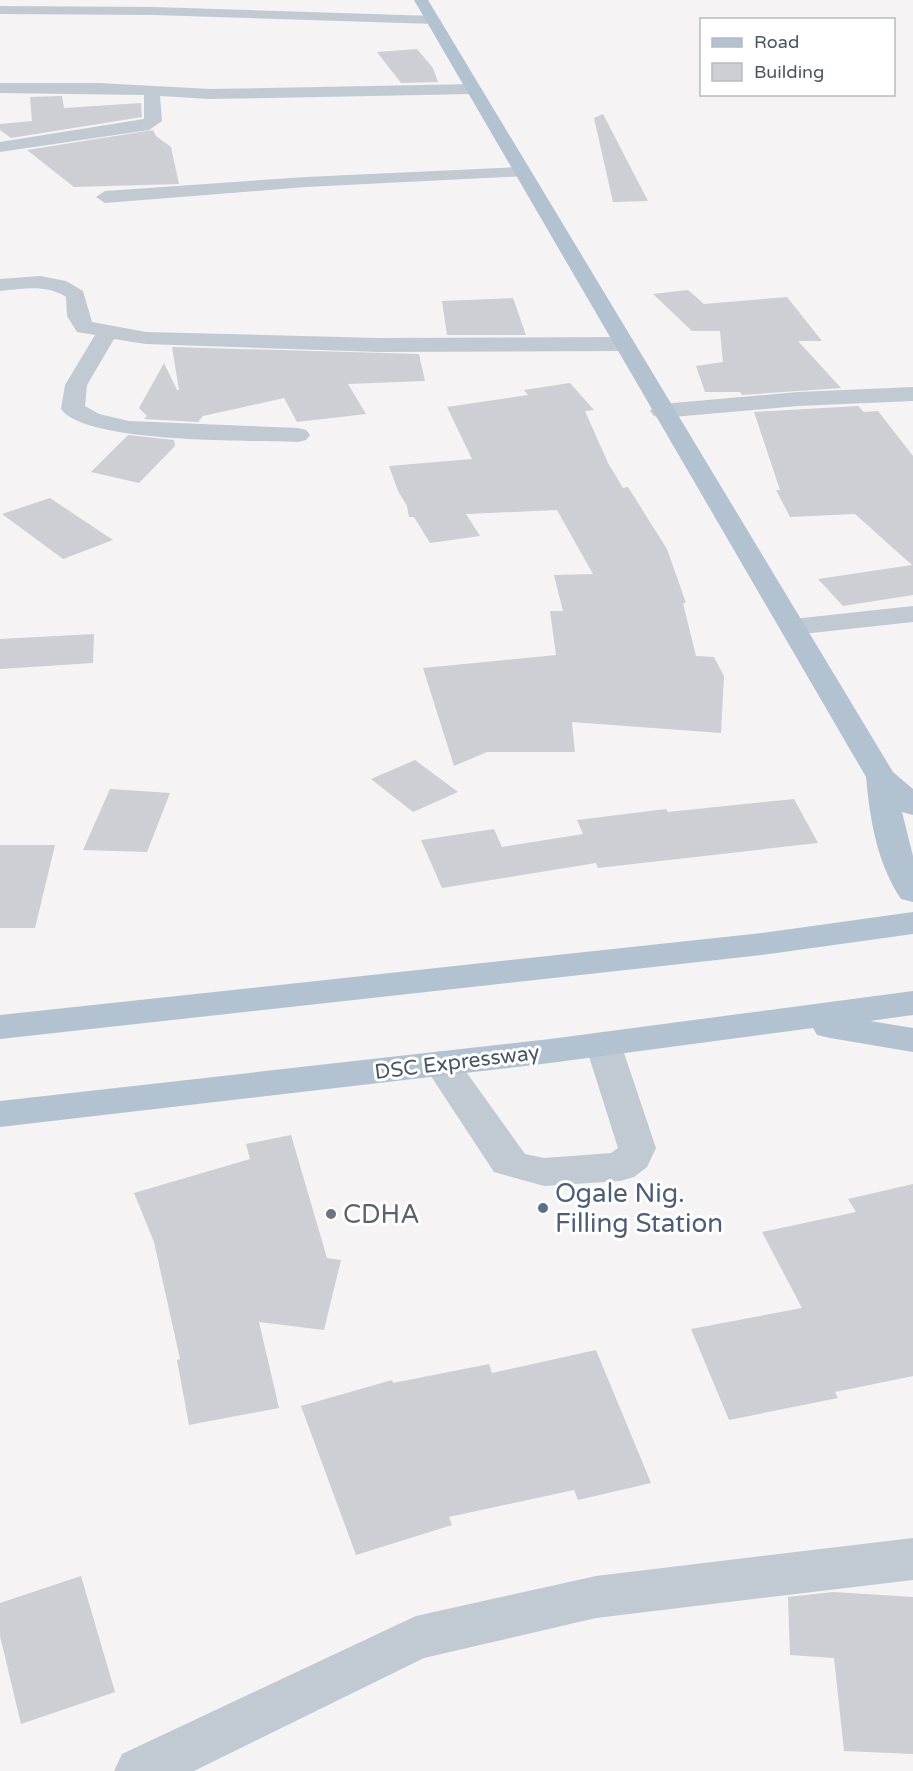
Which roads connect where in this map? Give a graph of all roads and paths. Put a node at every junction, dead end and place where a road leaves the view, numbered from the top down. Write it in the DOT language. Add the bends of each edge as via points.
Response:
graph roads {
  1 [pos="422,0"];
  2 [pos="25,5"];
  3 [pos="204,6"];
  4 [pos="0,10"];
  5 [pos="434,20"];
  6 [pos="0,88"];
  7 [pos="474,89"];
  8 [pos="152,93"];
  9 [pos="0,147"];
  10 [pos="521,172"];
  11 [pos="105,197"];
  12 [pos="0,285"];
  13 [pos="106,333"];
  14 [pos="623,344"];
  15 [pos="913,394"];
  16 [pos="662,411"];
  17 [pos="298,435"];
  18 [pos="913,614"];
  19 [pos="794,627"];
  20 [pos="881,777"];
  21 [pos="913,806"];
  22 [pos="913,892"];
  23 [pos="913,923"];
  24 [pos="913,1003"];
  25 [pos="777,1020"];
  26 [pos="0,1027"];
  27 [pos="913,1040"];
  28 [pos="603,1044"];
  29 [pos="441,1064"];
  30 [pos="0,1114"];
  31 [pos="913,1559"];
  32 [pos="140,1771"];
  1 -- 5 [label="main road"];
  2 -- 3 [label="street"];
  2 -- 4 [label="street"];
  3 -- 5 [label="street"];
  5 -- 7 [label="main road"];
  6 -- 8 [label="street" via="99,88"];
  7 -- 8 [label="street"];
  7 -- 10 [label="main road"];
  8 -- 9 [label="street" via="153,121 143,126"];
  10 -- 11 [label="street"];
  10 -- 14 [label="main road"];
  12 -- 13 [label="street" via="64,285 76,295 78,316 85,327"];
  13 -- 14 [label="street" via="146,338 380,345"];
  13 -- 17 [label="street" via="76,385 73,409 129,428"];
  14 -- 16 [label="main road"];
  15 -- 16 [label="street"];
  16 -- 19 [label="main road"];
  18 -- 19 [label="street"];
  19 -- 20 [label="main road"];
  20 -- 21 [label="main road"];
  20 -- 22 [label="main road" via="897,865"];
  23 -- 26 [label="main road" via="762,944"];
  24 -- 25 [label="main road, DSC Expressway"];
  25 -- 27 [label="main road" via="870,1030"];
  25 -- 28 [label="main road, DSC Expressway"];
  28 -- 29 [label="main road, DSC Expressway"];
  28 -- 29 [label="street" via="637,1148 633,1157 620,1167 544,1172 508,1162"];
  29 -- 30 [label="main road, DSC Expressway"];
  31 -- 32 [label="street" via="596,1597 416,1638"];
}
